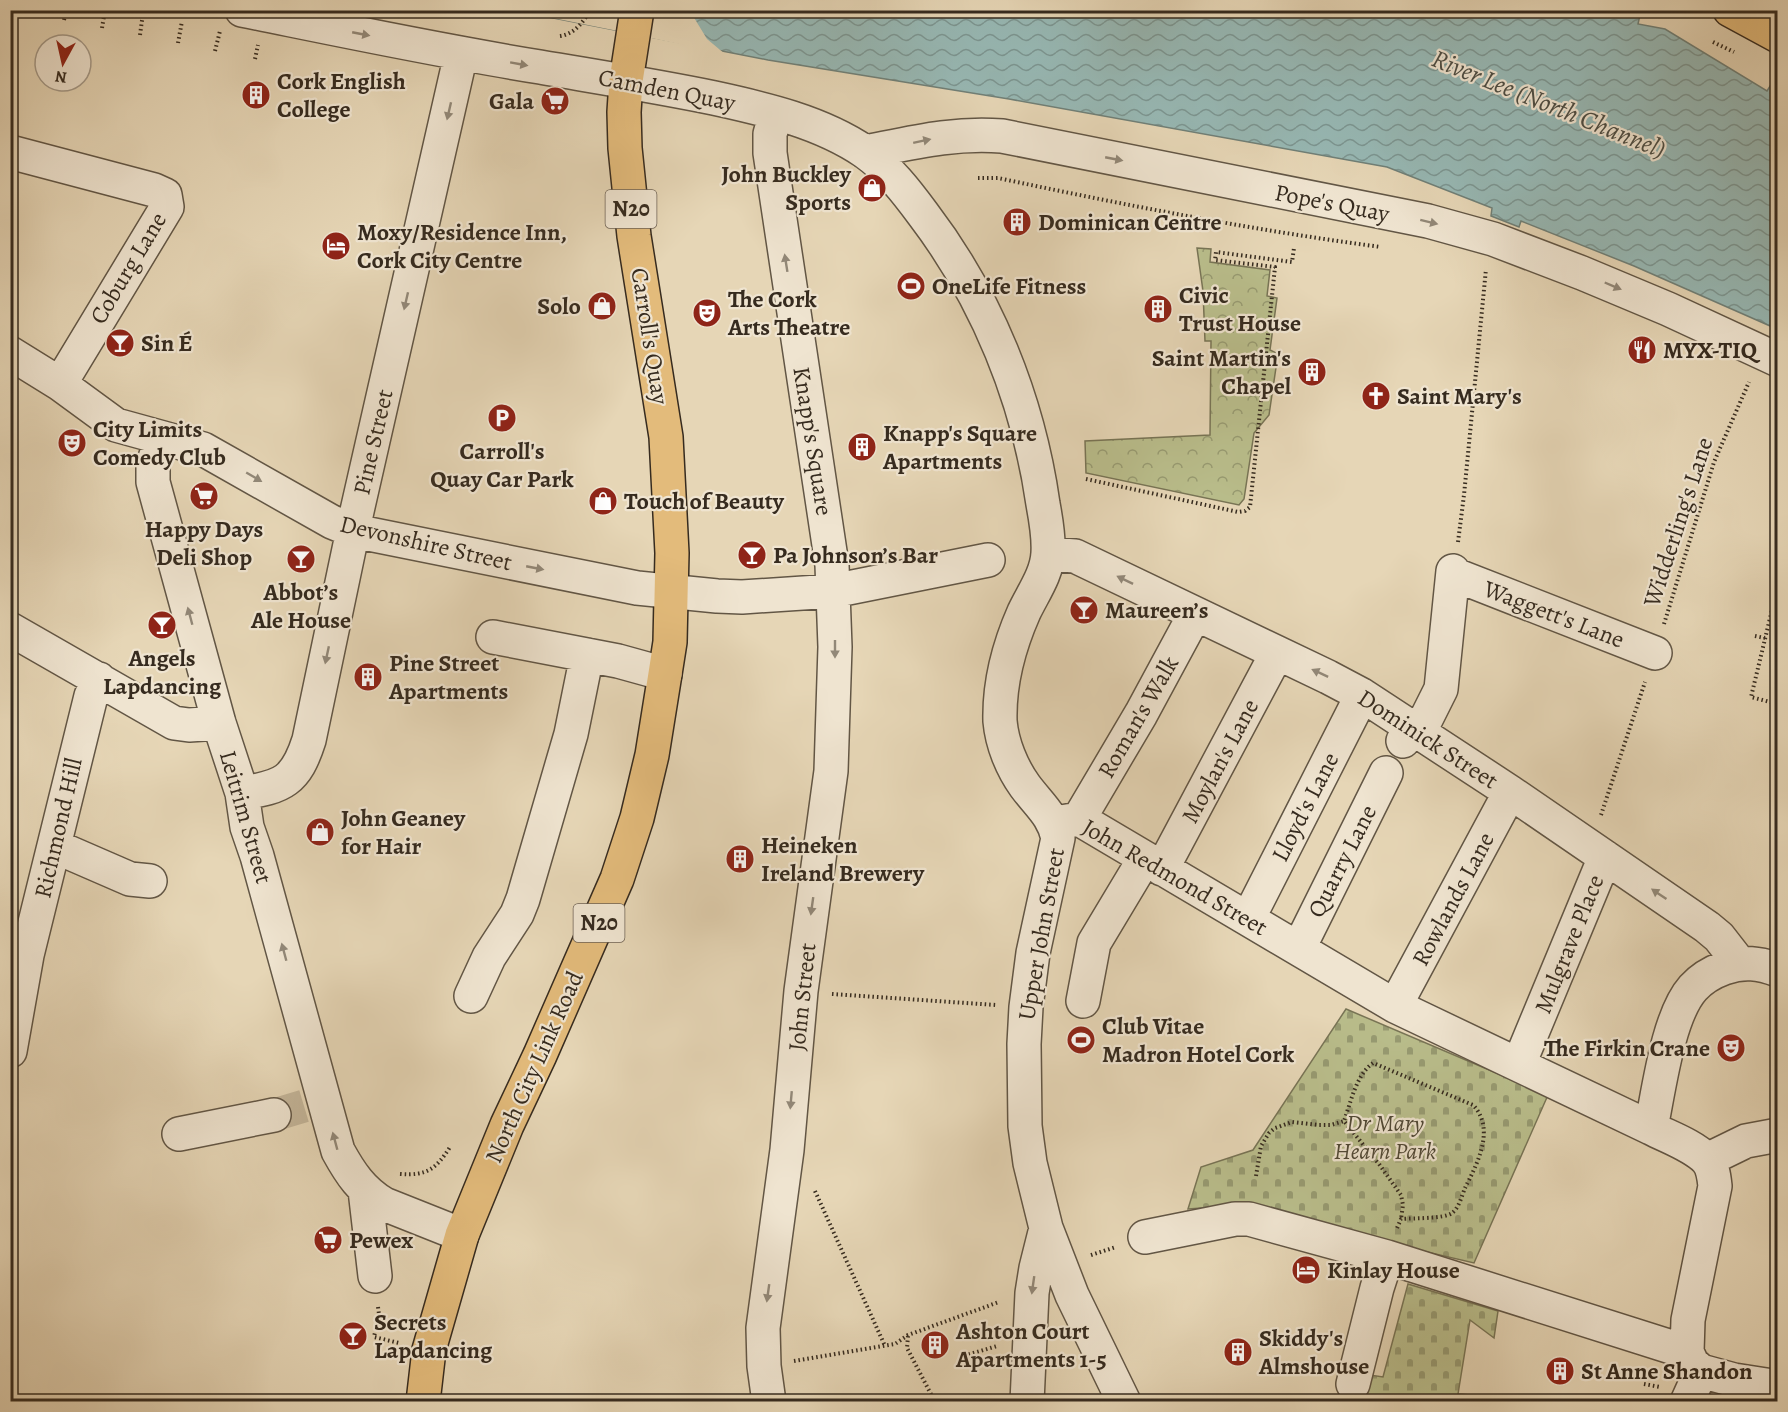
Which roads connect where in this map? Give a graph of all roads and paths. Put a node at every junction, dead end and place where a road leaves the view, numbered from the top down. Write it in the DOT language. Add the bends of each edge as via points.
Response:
graph roads {
  1 [pos="66,10"];
  2 [pos="105,10"];
  3 [pos="590,10"];
  4 [pos="1730,10"];
  5 [pos="143,13"];
  6 [pos="64,20"];
  7 [pos="231,20"];
  8 [pos="182,21"];
  9 [pos="635,22"];
  10 [pos="102,28"];
  11 [pos="140,35"];
  12 [pos="557,36"];
  13 [pos="1778,36"];
  14 [pos="178,43"];
  15 [pos="215,51"];
  16 [pos="461,54"];
  17 [pos="626,81"];
  18 [pos="776,113"];
  19 [pos="10,152"];
  20 [pos="865,152"];
  21 [pos="978,178"];
  22 [pos="1294,248"];
  23 [pos="1384,248"];
  24 [pos="1481,264"];
  25 [pos="1487,265"];
  26 [pos="1484,288"];
  27 [pos="10,353"];
  28 [pos="1778,360"];
  29 [pos="1749,382"];
  30 [pos="60,384"];
  31 [pos="162,438"];
  32 [pos="1086,479"];
  33 [pos="354,531"];
  34 [pos="1048,554"];
  35 [pos="988,560"];
  36 [pos="1453,573"];
  37 [pos="1778,585"];
  38 [pos="833,591"];
  39 [pos="672,592"];
  40 [pos="1195,614"];
  41 [pos="10,629"];
  42 [pos="1755,636"];
  43 [pos="493,637"];
  44 [pos="1765,638"];
  45 [pos="1277,653"];
  46 [pos="1655,653"];
  47 [pos="587,655"];
  48 [pos="665,674"];
  49 [pos="99,679"];
  50 [pos="1362,695"];
  51 [pos="1778,704"];
  52 [pos="219,723"];
  53 [pos="1407,735"];
  54 [pos="1386,773"];
  55 [pos="1510,792"];
  56 [pos="242,793"];
  57 [pos="1067,821"];
  58 [pos="54,846"];
  59 [pos="1598,852"];
  60 [pos="1154,864"];
  61 [pos="150,881"];
  62 [pos="1248,919"];
  63 [pos="1299,948"];
  64 [pos="1740,964"];
  65 [pos="1778,970"];
  66 [pos="825,993"];
  67 [pos="471,996"];
  68 [pos="1083,1001"];
  69 [pos="998,1005"];
  70 [pos="1395,1006"];
  71 [pos="10,1051"];
  72 [pos="1519,1064"];
  73 [pos="301,1107"];
  74 [pos="1344,1121"];
  75 [pos="1651,1128"];
  76 [pos="180,1134"];
  77 [pos="1778,1135"];
  78 [pos="450,1147"];
  79 [pos="394,1173"];
  80 [pos="1711,1173"];
  81 [pos="1256,1176"];
  82 [pos="814,1189"];
  83 [pos="365,1190"];
  84 [pos="1401,1219"];
  85 [pos="1046,1228"];
  86 [pos="462,1235"];
  87 [pos="1145,1237"];
  88 [pos="1387,1257"];
  89 [pos="375,1276"];
  90 [pos="993,1305"];
  91 [pos="379,1314"];
  92 [pos="375,1332"];
  93 [pos="908,1335"];
  94 [pos="1004,1344"];
  95 [pos="885,1346"];
  96 [pos="960,1357"];
  97 [pos="788,1362"];
  98 [pos="1694,1362"];
  99 [pos="1353,1384"];
  100 [pos="1778,1387"];
  101 [pos="423,1401"];
  102 [pos="769,1401"];
  103 [pos="935,1401"];
  104 [pos="1027,1401"];
  105 [pos="1124,1401"];
  106 [pos="1687,1401"];
  1 -- 6 [label="path"];
  2 -- 10 [label="path"];
  3 -- 12 [label="path" via="578,27"];
  4 -- 13 [label="main road"];
  5 -- 11 [label="path"];
  7 -- 15 [label="path"];
  7 -- 16 [label="street, Camden Quay, one-way"];
  8 -- 14 [label="path"];
  9 -- 17 [label="main road, N20"];
  16 -- 17 [label="street, Camden Quay, one-way"];
  16 -- 33 [label="street, Pine Street, one-way" via="400,375"];
  17 -- 18 [label="street, Camden Quay"];
  17 -- 39 [label="main road, Carroll's Quay / N20" via="624,112 634,236 666,437 672,514"];
  18 -- 20 [label="street, Camden Quay" via="822,129"];
  38 -- 18 [label="street, Knapp's Square, one-way" via="771,160 770,134"];
  19 -- 30 [label="street, Coburg Lane" via="165,195 167,207"];
  20 -- 28 [label="street, Pope's Quay, one-way" via="940,137 1002,136 1428,221 1493,239 1582,273"];
  20 -- 34 [label="street, John Redmond Street" via="916,205 980,304 1023,413 1043,503"];
  21 -- 23 [label="path" via="998,178 1144,209"];
  22 -- 32 [label="path" via="1292,262 1216,252 1215,260 1275,267 1250,507 1238,512"];
  24 -- 25 [label="path"];
  26 -- 36 [label="path"];
  27 -- 30 [label="street, Devonshire Street"];
  29 -- 46 [label="path, Widderling's Lane" via="1714,462"];
  30 -- 31 [label="street, Devonshire Street" via="116,425"];
  31 -- 33 [label="street, Devonshire Street, one-way" via="203,449"];
  52 -- 31 [label="street, Leitrim Street, one-way" via="153,482 153,464"];
  33 -- 39 [label="street, Devonshire Street, one-way"];
  33 -- 56 [label="street, Pine Street, one-way" via="303,758 295,773 283,783"];
  40 -- 34 [label="street, Dominick Street, one-way" via="1075,556"];
  34 -- 57 [label="street, John Redmond Street" via="1006,665 1000,724 1014,768 1024,784"];
  35 -- 38 [label="street, Devonshire Street"];
  36 -- 46 [label="street, Waggett's Lane"];
  36 -- 53 [label="street" via="1441,688 1426,718"];
  37 -- 44 [label="path"];
  38 -- 39 [label="street, Devonshire Street" via="742,597"];
  38 -- 102 [label="street, John Street, one-way" via="831,771 801,991 787,1150 763,1328"];
  39 -- 48 [label="main road, North City Link Road / N20"];
  40 -- 45 [label="street, Dominick Street"];
  40 -- 57 [label="street, Roman's Walk" via="1141,714"];
  41 -- 49 [label="street"];
  42 -- 44 [label="path"];
  43 -- 47 [label="street"];
  44 -- 51 [label="path" via="1751,697"];
  50 -- 45 [label="street, Dominick Street, one-way"];
  45 -- 60 [label="street, Moylan's Lane"];
  46 -- 59 [label="path, Widderling's Lane"];
  47 -- 48 [label="street"];
  47 -- 67 [label="street" via="571,734 523,899"];
  48 -- 86 [label="main road, North City Link Road / N20" via="652,755 617,879"];
  49 -- 52 [label="street" via="174,723"];
  49 -- 58 [label="street, Richmond Hill" via="92,690"];
  50 -- 53 [label="street, Dominick Street"];
  50 -- 62 [label="street, Lloyd's Lane"];
  52 -- 56 [label="street, Leitrim Street"];
  53 -- 55 [label="street, Dominick Street"];
  54 -- 63 [label="street, Quarry Lane"];
  55 -- 59 [label="street, Dominick Street"];
  55 -- 70 [label="street, Rowlands Lane"];
  73 -- 56 [label="street, Leitrim Street, one-way" via="257,856 247,827"];
  57 -- 60 [label="street, John Redmond Street"];
  57 -- 85 [label="street, Upper John Street" via="1058,838 1033,953 1024,1044 1025,1126"];
  58 -- 61 [label="street" via="130,879"];
  58 -- 71 [label="street, Richmond Hill" via="27,955"];
  64 -- 59 [label="street, Dominick Street, one-way" via="1707,927"];
  59 -- 72 [label="street, Mulgrave Place"];
  60 -- 62 [label="street, John Redmond Street"];
  60 -- 68 [label="street, Moylan's Lane" via="1094,943"];
  62 -- 63 [label="street, John Redmond Street"];
  63 -- 70 [label="street, John Redmond Street"];
  64 -- 65 [label="street" via="1760,963"];
  64 -- 75 [label="street" via="1707,975 1683,1002 1671,1035"];
  66 -- 69 [label="path"];
  70 -- 72 [label="street, John Redmond Street"];
  72 -- 75 [label="street, John Redmond Street"];
  73 -- 76 [label="street"];
  83 -- 73 [label="street, Leitrim Street, one-way"];
  74 -- 81 [label="path" via="1331,1125 1292,1122 1275,1128 1261,1146"];
  74 -- 84 [label="path" via="1401,1195"];
  74 -- 84 [label="path" via="1362,1075 1373,1063 1473,1105 1478,1111 1484,1129 1480,1157 1455,1210 1447,1216"];
  75 -- 80 [label="street, John Redmond Street" via="1692,1149"];
  77 -- 80 [label="street" via="1746,1141"];
  78 -- 79 [label="path" via="431,1170"];
  80 -- 98 [label="street" via="1688,1320"];
  82 -- 95 [label="path"];
  83 -- 86 [label="street, Leitrim Street" via="384,1204"];
  83 -- 89 [label="street"];
  84 -- 88 [label="path"];
  85 -- 104 [label="street, Upper John Street, one-way" via="1032,1293"];
  85 -- 105 [label="street" via="1072,1295"];
  86 -- 101 [label="main road, North City Link Road / N20" via="429,1350"];
  87 -- 88 [label="street" via="1249,1219"];
  88 -- 98 [label="street"];
  88 -- 99 [label="street"];
  90 -- 93 [label="path"];
  91 -- 92 [label="path"];
  93 -- 95 [label="path"];
  93 -- 103 [label="path" via="907,1348"];
  94 -- 96 [label="path"];
  95 -- 97 [label="path"];
  98 -- 100 [label="street" via="1734,1380"];
  98 -- 106 [label="street"];
}
